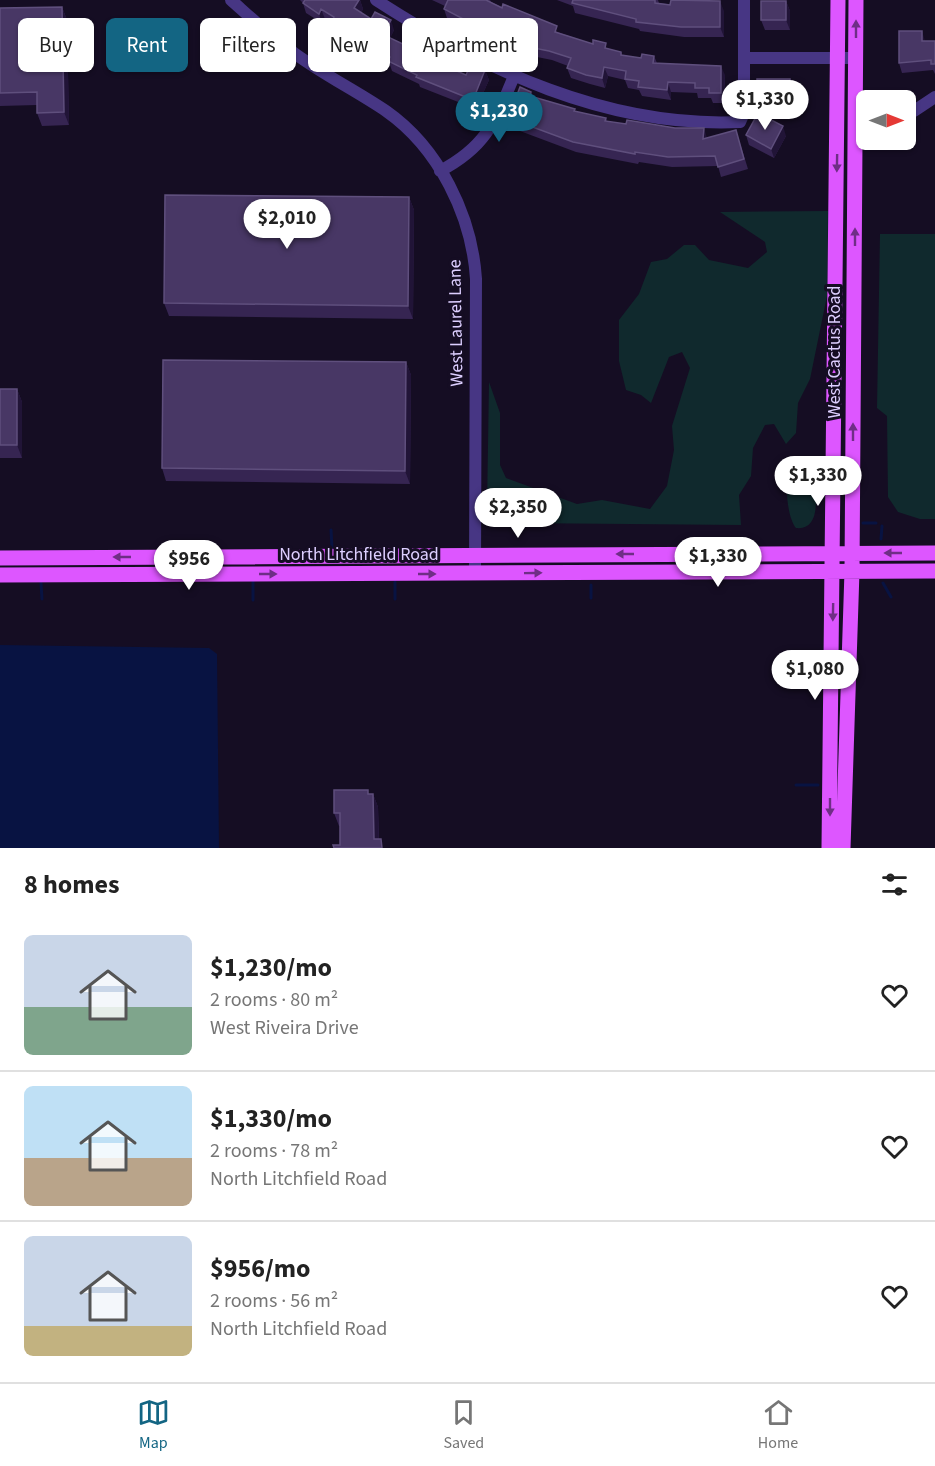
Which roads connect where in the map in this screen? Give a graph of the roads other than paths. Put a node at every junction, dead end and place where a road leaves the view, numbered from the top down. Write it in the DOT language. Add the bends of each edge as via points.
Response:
graph roads {
  1 [pos="231,0"];
  2 [pos="376,0"];
  3 [pos="744,0"];
  4 [pos="838,0"];
  5 [pos="856,0"];
  6 [pos="744,58"];
  7 [pos="838,58"];
  8 [pos="856,58"];
  9 [pos="514,76"];
  10 [pos="935,97"];
  11 [pos="916,110"];
  12 [pos="440,171"];
  13 [pos="834,553"];
  14 [pos="852,553"];
  15 [pos="935,553"];
  16 [pos="475,556"];
  17 [pos="0,558"];
  18 [pos="834,571"];
  19 [pos="852,571"];
  20 [pos="935,571"];
  21 [pos="475,573"];
  22 [pos="0,575"];
  23 [pos="829,848"];
  24 [pos="843,848"];
  1 -- 12 [label="street, West Laurel Lane" via="290,51 388,112 410,132"];
  2 -- 9 [label="street"];
  3 -- 6 [label="street"];
  4 -- 7 [label="main road, West Cactus Road"];
  8 -- 5 [label="main road, West Cactus Road, one-way"];
  6 -- 7 [label="street"];
  6 -- 9 [label="street" via="744,113 740,122 675,121 632,114 568,97"];
  7 -- 8 [label="street"];
  7 -- 13 [label="main road, West Cactus Road, one-way"];
  14 -- 8 [label="main road, West Cactus Road, one-way"];
  9 -- 12 [label="street" via="481,143"];
  10 -- 11 [label="street"];
  12 -- 16 [label="street, West Laurel Lane" via="466,224 475,266"];
  13 -- 14 [label="main road, North Litchfield Road"];
  13 -- 16 [label="main road, North Litchfield Road, one-way"];
  13 -- 18 [label="main road, West Cactus Road"];
  15 -- 14 [label="main road, North Litchfield Road, one-way"];
  14 -- 19 [label="main road, West Cactus Road"];
  16 -- 17 [label="main road, North Litchfield Road, one-way"];
  16 -- 21 [label="street, West Laurel Lane"];
  18 -- 19 [label="main road, North Litchfield Road"];
  21 -- 18 [label="main road, North Litchfield Road, one-way"];
  18 -- 23 [label="main road, West Cactus Road, one-way"];
  19 -- 20 [label="main road, North Litchfield Road"];
  19 -- 24 [label="main road, West Cactus Road"];
  22 -- 21 [label="main road, North Litchfield Road, one-way"];
}
